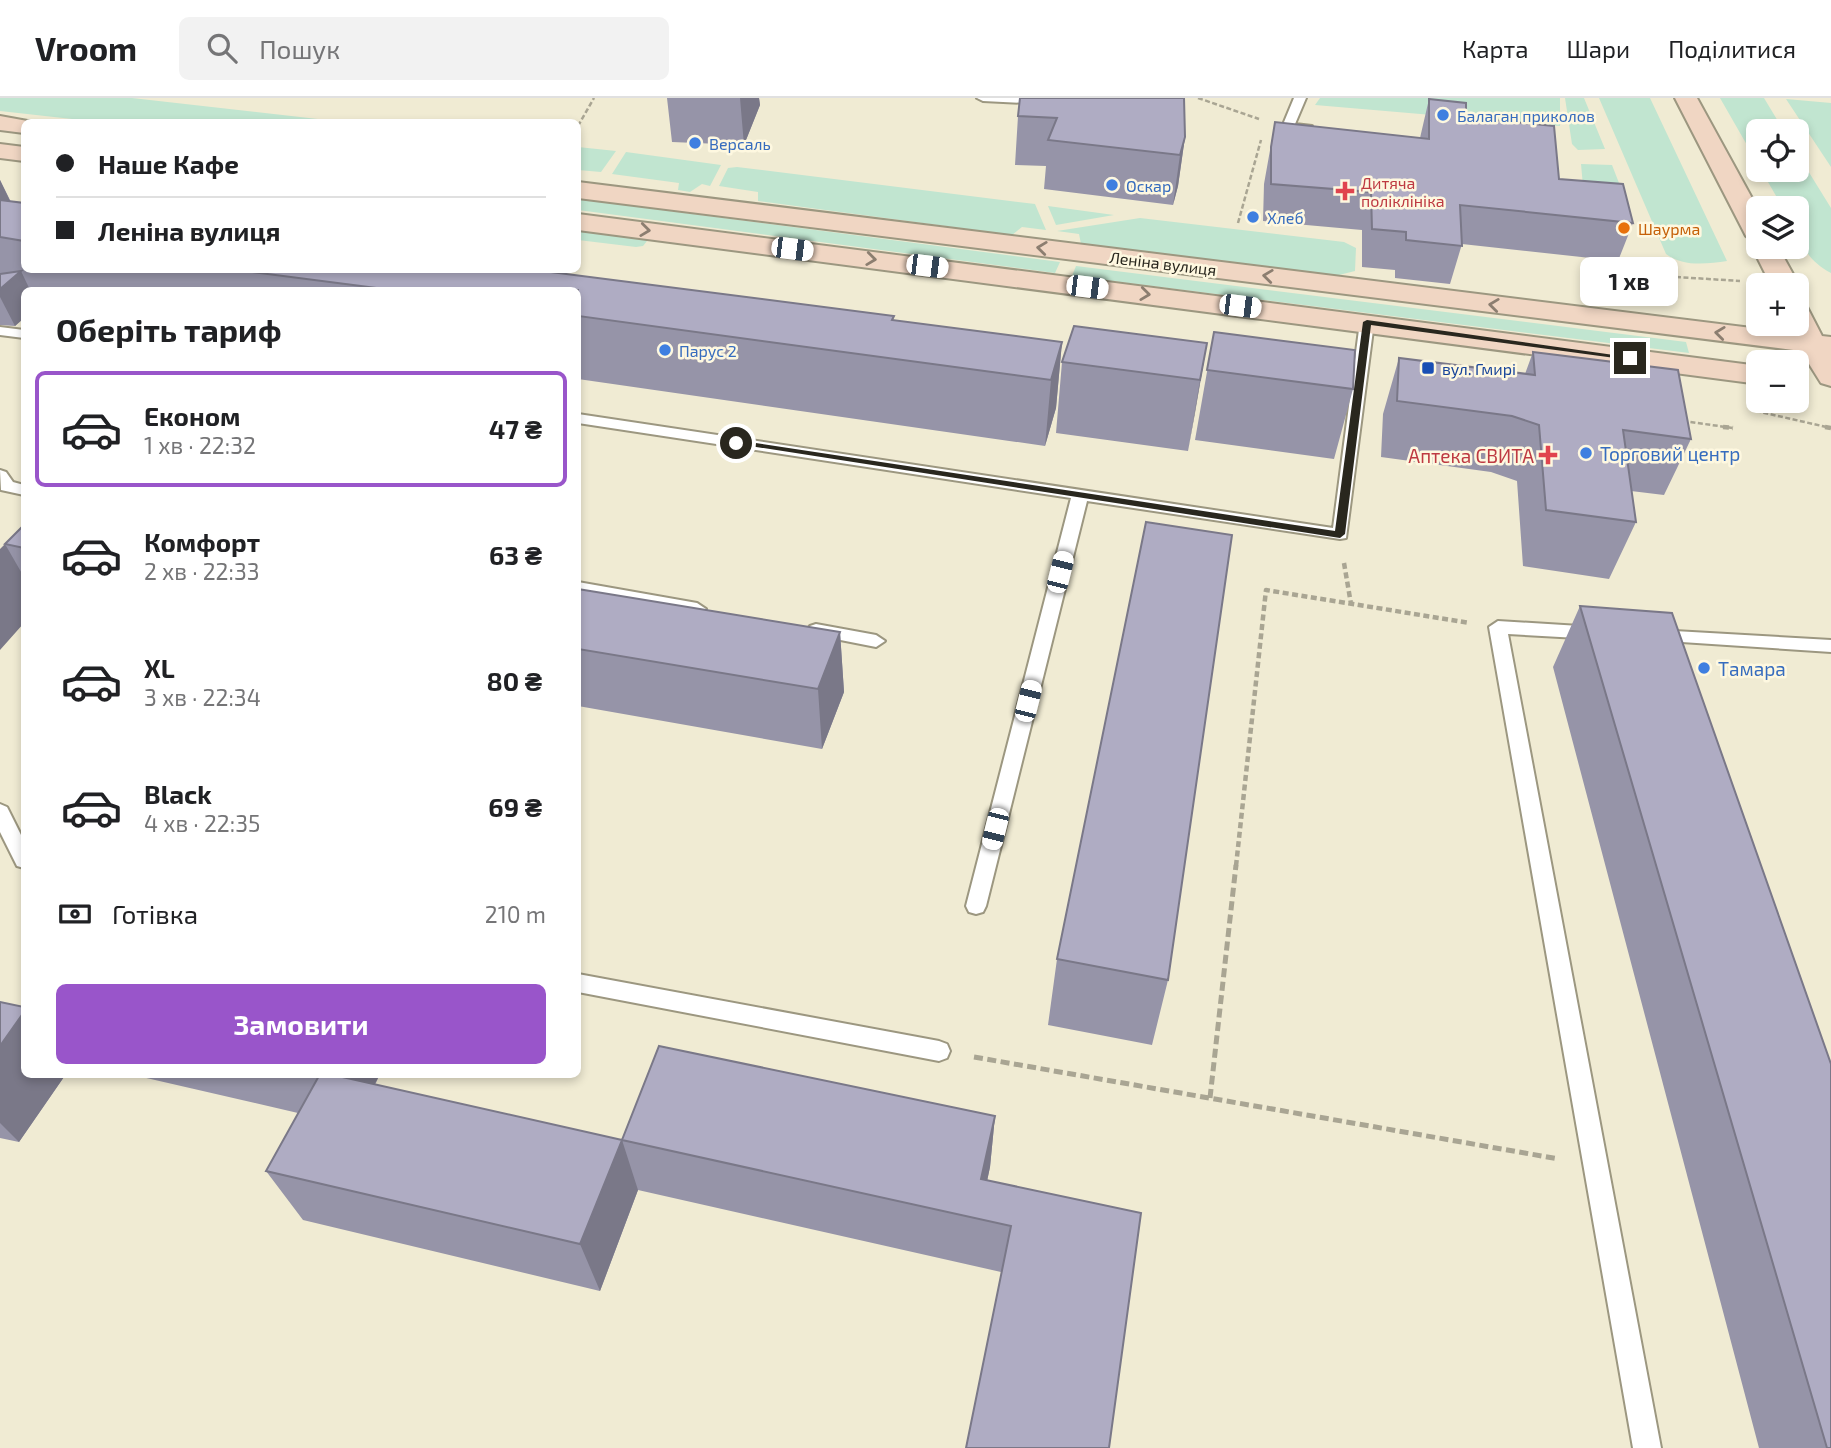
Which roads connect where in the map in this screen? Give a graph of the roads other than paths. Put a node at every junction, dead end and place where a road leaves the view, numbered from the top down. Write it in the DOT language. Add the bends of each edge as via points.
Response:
graph roads {
  1 [pos="983,98"];
  2 [pos="1300,98"];
  3 [pos="1686,98"];
  4 [pos="1060,102"];
  5 [pos="0,123"];
  6 [pos="21,126"];
  7 [pos="1324,131"];
  8 [pos="0,150"];
  9 [pos="21,153"];
  10 [pos="581,190"];
  11 [pos="1746,211"];
  12 [pos="581,222"];
  13 [pos="1367,322"];
  14 [pos="1809,329"];
  15 [pos="0,331"];
  16 [pos="21,334"];
  17 [pos="1821,345"];
  18 [pos="1746,373"];
  19 [pos="1831,377"];
  20 [pos="1809,382"];
  21 [pos="1831,385"];
  22 [pos="581,418"];
  23 [pos="0,475"];
  24 [pos="21,489"];
  25 [pos="1080,495"];
  26 [pos="581,589"];
  27 [pos="713,612"];
  28 [pos="795,626"];
  29 [pos="876,641"];
  30 [pos="1831,646"];
  31 [pos="0,812"];
  32 [pos="21,854"];
  33 [pos="976,906"];
  34 [pos="581,984"];
  35 [pos="939,1051"];
  36 [pos="1647,1448"];
  1 -- 4 [label="lane"];
  2 -- 7 [label="lane" via="1288,127"];
  3 -- 11 [label="street"];
  5 -- 6 [label="street"];
  8 -- 9 [label="street"];
  17 -- 10 [label="street, Леніна вулиця, one-way"];
  12 -- 13 [label="street, Леніна вулиця, one-way"];
  13 -- 18 [label="street, Леніна вулиця"];
  13 -- 25 [label="lane" via="1340,534"];
  14 -- 17 [label="street"];
  15 -- 16 [label="lane"];
  17 -- 19 [label="street"];
  20 -- 21 [label="street"];
  22 -- 25 [label="lane"];
  23 -- 24 [label="lane" via="7,486"];
  25 -- 33 [label="lane"];
  26 -- 27 [label="lane"];
  28 -- 29 [label="lane"];
  30 -- 36 [label="lane" via="1498,627"];
  31 -- 32 [label="lane"];
  34 -- 35 [label="lane"];
}
